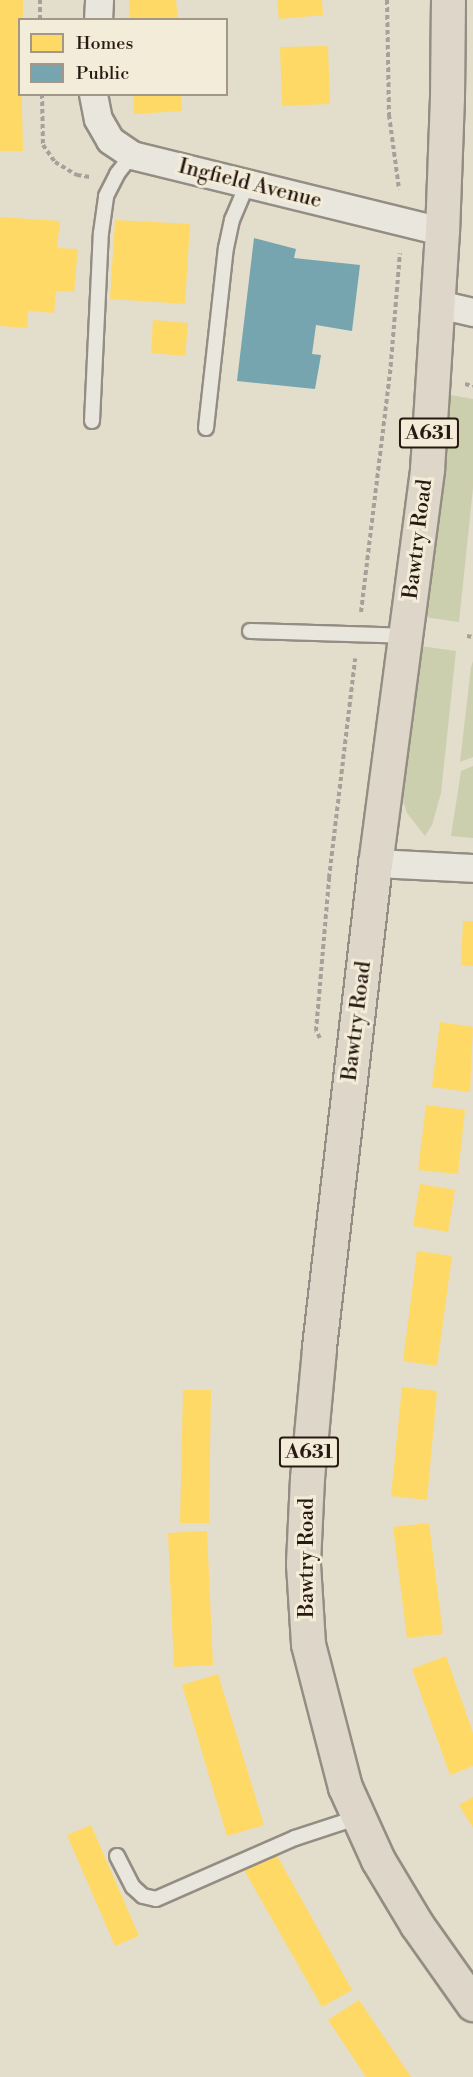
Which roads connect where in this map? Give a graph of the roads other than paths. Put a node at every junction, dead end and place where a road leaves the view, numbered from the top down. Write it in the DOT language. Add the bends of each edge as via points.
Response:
graph roads {
  1 [pos="99,0"];
  2 [pos="448,0"];
  3 [pos="98,18"];
  4 [pos="93,96"];
  5 [pos="132,155"];
  6 [pos="247,184"];
  7 [pos="442,231"];
  8 [pos="438,304"];
  9 [pos="473,312"];
  10 [pos="92,421"];
  11 [pos="206,428"];
  12 [pos="250,631"];
  13 [pos="405,636"];
  14 [pos="375,863"];
  15 [pos="473,868"];
  16 [pos="359,1817"];
  17 [pos="117,1856"];
  18 [pos="473,2004"];
  1 -- 3 [label="street"];
  2 -- 7 [label="main road, Bawtry Road / A631"];
  4 -- 5 [label="street, Ingfield Avenue" via="98,120 110,140"];
  5 -- 6 [label="street, Ingfield Avenue"];
  5 -- 10 [label="lane" via="106,196"];
  6 -- 7 [label="street, Ingfield Avenue"];
  6 -- 11 [label="lane" via="232,220 226,248"];
  7 -- 8 [label="main road, Bawtry Road / A631"];
  8 -- 9 [label="street"];
  8 -- 13 [label="main road, Bawtry Road / A631" via="427,471"];
  12 -- 13 [label="lane"];
  13 -- 14 [label="main road, Bawtry Road / A631"];
  14 -- 15 [label="street"];
  14 -- 16 [label="main road, Bawtry Road / A631" via="319,1349 303,1564 308,1644 345,1787"];
  16 -- 17 [label="lane" via="296,1838 156,1899 143,1896 133,1887"];
  16 -- 18 [label="main road, Bawtry Road / A631" via="378,1860 417,1925"];
}
